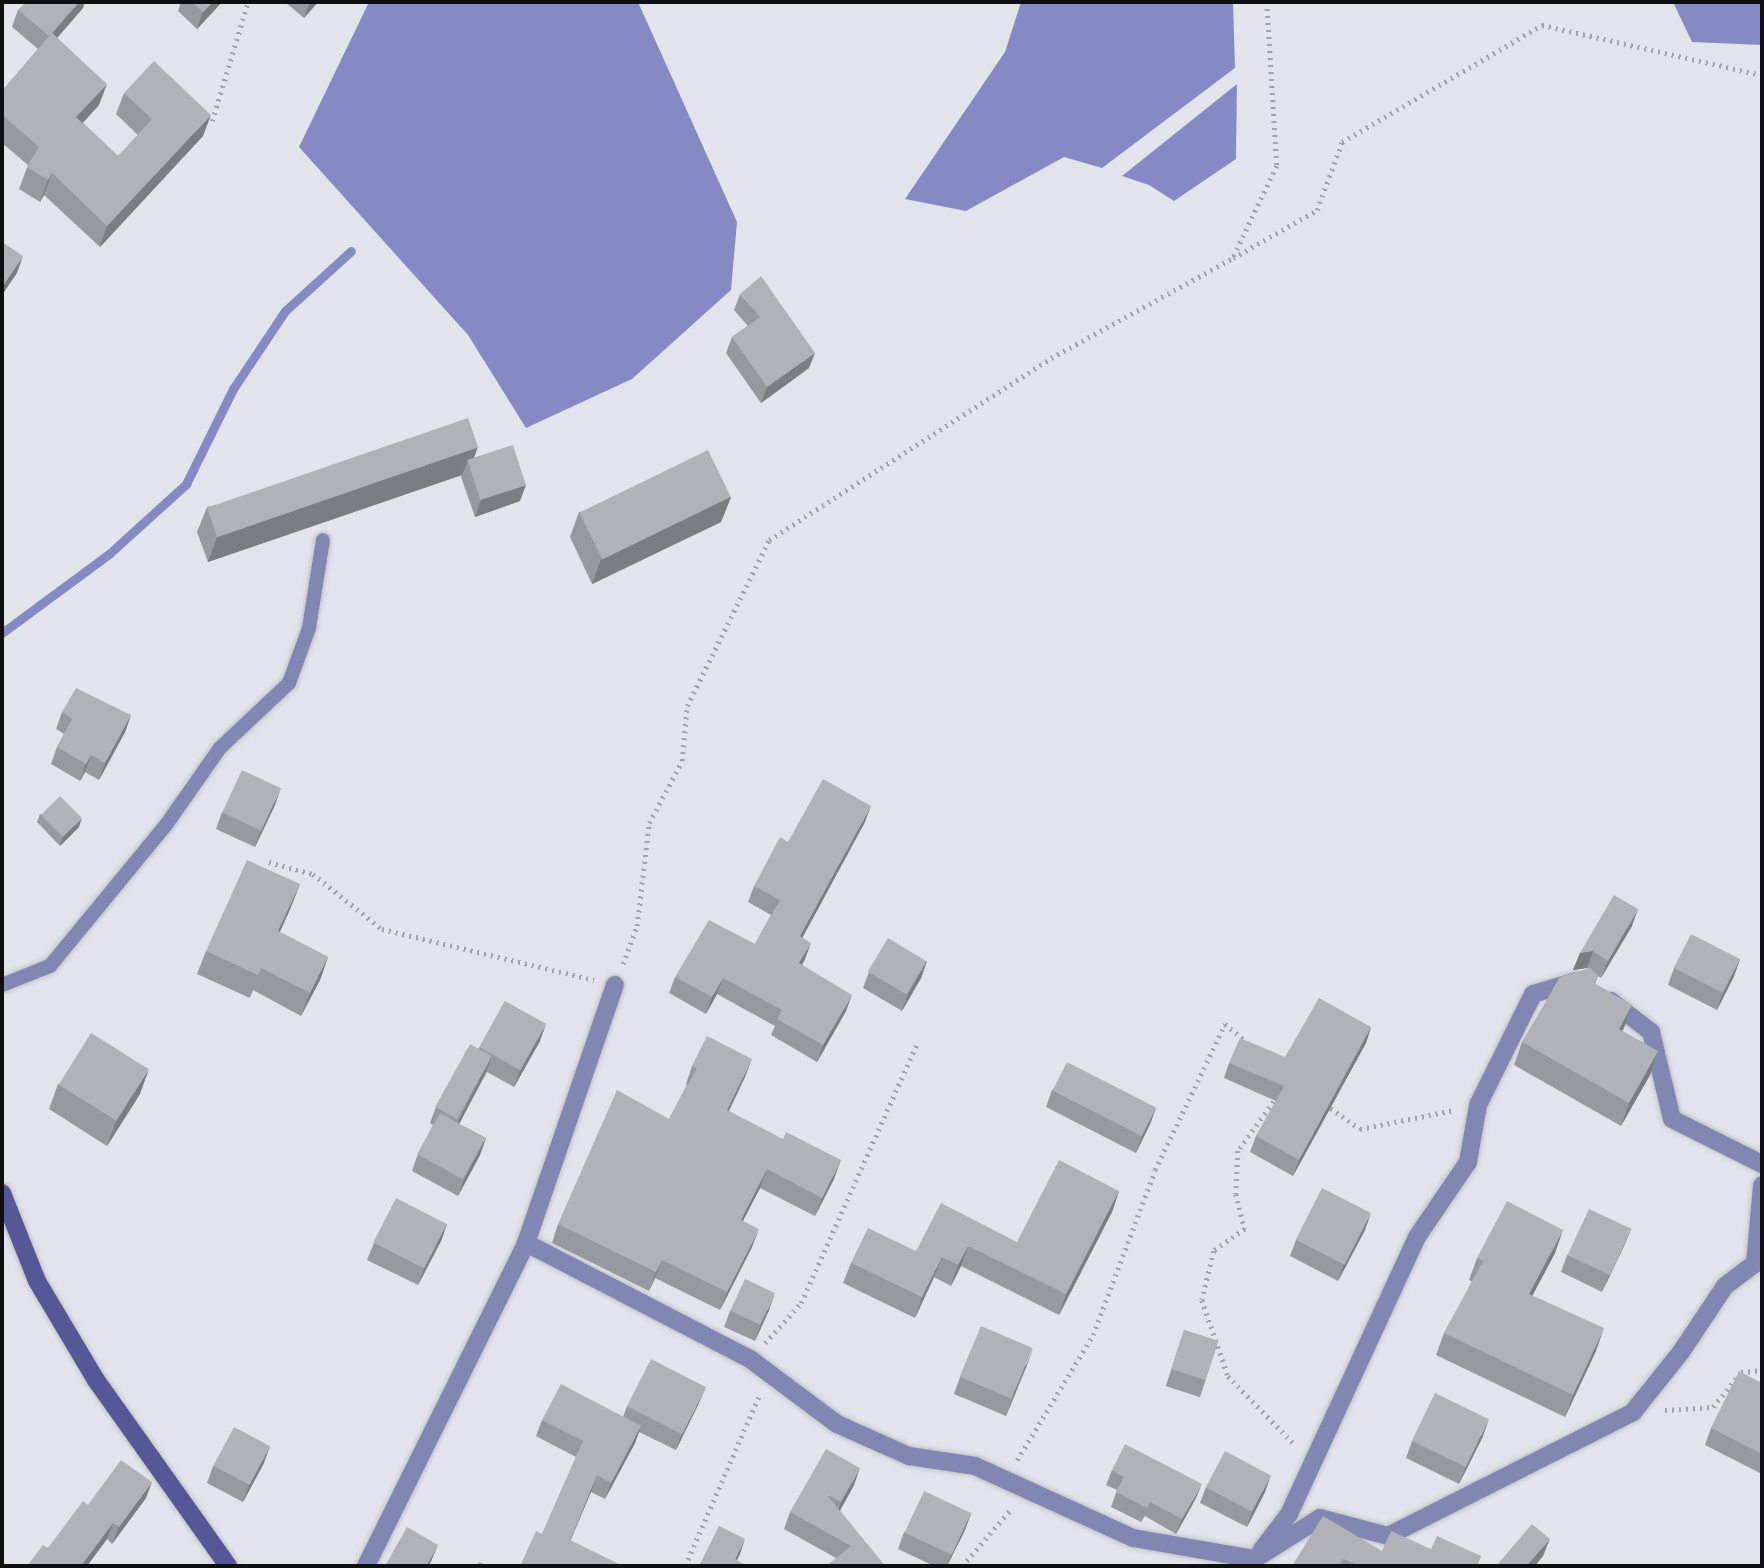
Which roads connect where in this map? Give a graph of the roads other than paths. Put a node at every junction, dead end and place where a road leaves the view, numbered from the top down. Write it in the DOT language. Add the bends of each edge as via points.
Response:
graph roads {
  1 [pos="323,540"];
  2 [pos="2,985"];
  3 [pos="615,985"];
  4 [pos="1762,1164"];
  5 [pos="1762,1185"];
  6 [pos="2,1193"];
  7 [pos="526,1243"];
  8 [pos="1759,1261"];
  9 [pos="1255,1559"];
  10 [pos="228,1566"];
  11 [pos="366,1566"];
  1 -- 2 [label="lane" via="309,628 289,682 220,748 166,825 51,966"];
  3 -- 7 [label="street"];
  4 -- 9 [label="street" via="1672,1119 1651,1032 1584,979 1533,994 1478,1105 1468,1162 1417,1237 1289,1514"];
  5 -- 8 [label="street"];
  6 -- 10 [label="street" via="37,1281 96,1380"];
  7 -- 9 [label="street" via="750,1359 837,1424 909,1456 975,1466 1133,1538"];
  7 -- 11 [label="street"];
  8 -- 9 [label="street" via="1725,1286 1681,1353 1633,1412 1388,1536 1320,1518"];
}
